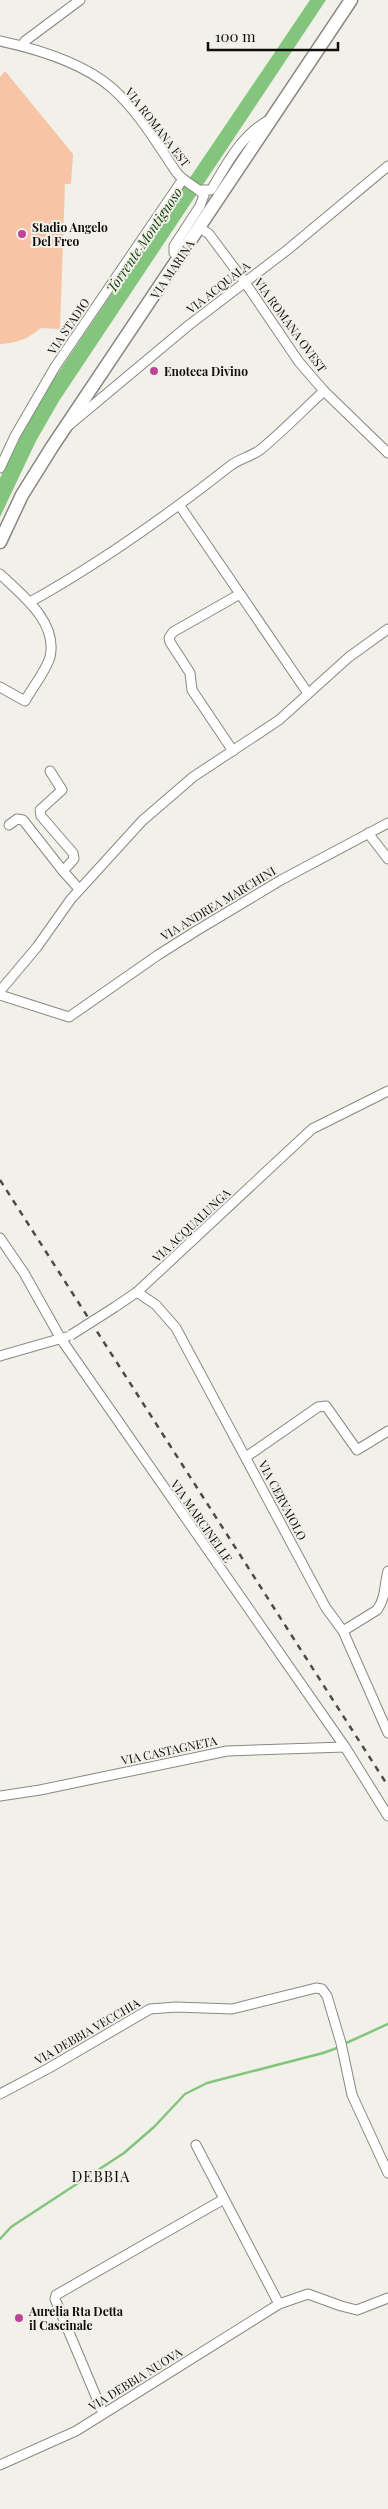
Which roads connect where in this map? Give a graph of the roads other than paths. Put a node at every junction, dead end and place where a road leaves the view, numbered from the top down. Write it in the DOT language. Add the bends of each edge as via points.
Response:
graph roads {
  1 [pos="80,0"];
  2 [pos="351,0"];
  3 [pos="0,41"];
  4 [pos="22,46"];
  5 [pos="271,119"];
  6 [pos="388,166"];
  7 [pos="185,180"];
  8 [pos="200,190"];
  9 [pos="200,228"];
  10 [pos="179,257"];
  11 [pos="244,281"];
  12 [pos="324,391"];
  13 [pos="65,428"];
  14 [pos="388,453"];
  15 [pos="0,468"];
  16 [pos="180,506"];
  17 [pos="0,542"];
  18 [pos="0,574"];
  19 [pos="240,594"];
  20 [pos="30,602"];
  21 [pos="388,629"];
  22 [pos="0,687"];
  23 [pos="307,692"];
  24 [pos="233,751"];
  25 [pos="50,771"];
  26 [pos="388,822"];
  27 [pos="9,825"];
  28 [pos="368,833"];
  29 [pos="388,859"];
  30 [pos="63,871"];
  31 [pos="79,889"];
  32 [pos="0,991"];
  33 [pos="0,995"];
  34 [pos="388,1091"];
  35 [pos="0,1238"];
  36 [pos="137,1292"];
  37 [pos="61,1339"];
  38 [pos="0,1356"];
  39 [pos="388,1431"];
  40 [pos="246,1457"];
  41 [pos="388,1572"];
  42 [pos="343,1631"];
  43 [pos="388,1733"];
  44 [pos="345,1747"];
  45 [pos="0,1796"];
  46 [pos="388,1816"];
  47 [pos="0,2094"];
  48 [pos="196,2145"];
  49 [pos="388,2173"];
  50 [pos="224,2199"];
  51 [pos="388,2298"];
  52 [pos="279,2304"];
  53 [pos="103,2413"];
  54 [pos="0,2465"];
  1 -- 4 [label="street"];
  2 -- 5 [label="main road, VIA MARINA"];
  3 -- 4 [label="street, VIA ROMANA EST"];
  4 -- 7 [label="street, VIA ROMANA EST" via="76,66 112,88"];
  5 -- 8 [label="street" via="260,124 241,144 211,190"];
  5 -- 9 [label="main road, VIA MARINA"];
  6 -- 11 [label="street, VIA ACQUALA" via="286,251"];
  7 -- 8 [label="street"];
  7 -- 15 [label="street, VIA STADIO" via="55,367"];
  8 -- 10 [label="street" via="203,200 174,246 174,253"];
  9 -- 10 [label="main road, VIA MARINA"];
  9 -- 11 [label="street, VIA ROMANA OVEST" via="209,234"];
  10 -- 13 [label="main road, VIA MARINA"];
  11 -- 12 [label="street, VIA ROMANA OVEST" via="299,362"];
  11 -- 13 [label="street, VIA ACQUALA"];
  12 -- 14 [label="street, VIA ROMANA OVEST"];
  12 -- 16 [label="street" via="260,449 232,464"];
  13 -- 17 [label="main road, VIA MARINA" via="22,495"];
  16 -- 19 [label="street"];
  16 -- 20 [label="street" via="82,573"];
  18 -- 20 [label="street"];
  19 -- 23 [label="street"];
  19 -- 24 [label="street" via="173,632 169,640 190,674 192,690"];
  20 -- 22 [label="street" via="49,634 50,658 25,700"];
  21 -- 23 [label="street"];
  23 -- 24 [label="street" via="278,720"];
  24 -- 31 [label="street" via="193,777 142,821"];
  25 -- 30 [label="street" via="62,790 40,810 40,816 73,853 74,859"];
  26 -- 28 [label="street, VIA ANDREA MARCHINI"];
  27 -- 30 [label="street" via="17,819 23,820"];
  28 -- 29 [label="street"];
  28 -- 33 [label="street, VIA ANDREA MARCHINI" via="196,931 69,1017"];
  30 -- 31 [label="street"];
  31 -- 32 [label="street"];
  34 -- 36 [label="street, VIA ACQUALUNGA" via="312,1129"];
  35 -- 37 [label="street, VIA MARCINELLE"];
  36 -- 37 [label="street, VIA ACQUALUNGA, bridge"];
  36 -- 40 [label="street, VIA CERVAIOLO" via="156,1305 176,1328"];
  37 -- 38 [label="street, VIA ACQUALUNGA"];
  37 -- 44 [label="street, VIA MARCINELLE"];
  39 -- 40 [label="street" via="357,1450 326,1406 318,1407"];
  40 -- 42 [label="street, VIA CERVAIOLO" via="326,1608"];
  41 -- 42 [label="street" via="381,1605"];
  42 -- 43 [label="street, VIA CERVAIOLO"];
  44 -- 45 [label="street, VIA CASTAGNETA" via="227,1750"];
  44 -- 46 [label="street, VIA MARCINELLE"];
  47 -- 49 [label="street, VIA DEBBIA VECCHIA" via="150,2009 222,2010 322,1989 341,2045 352,2096"];
  48 -- 50 [label="street"];
  50 -- 52 [label="street"];
  50 -- 53 [label="street" via="56,2295"];
  51 -- 52 [label="street, VIA DEBBIA NUOVA" via="357,2310 308,2294"];
  52 -- 53 [label="street, VIA DEBBIA NUOVA"];
  53 -- 54 [label="street, VIA DEBBIA NUOVA" via="76,2431"];
}
